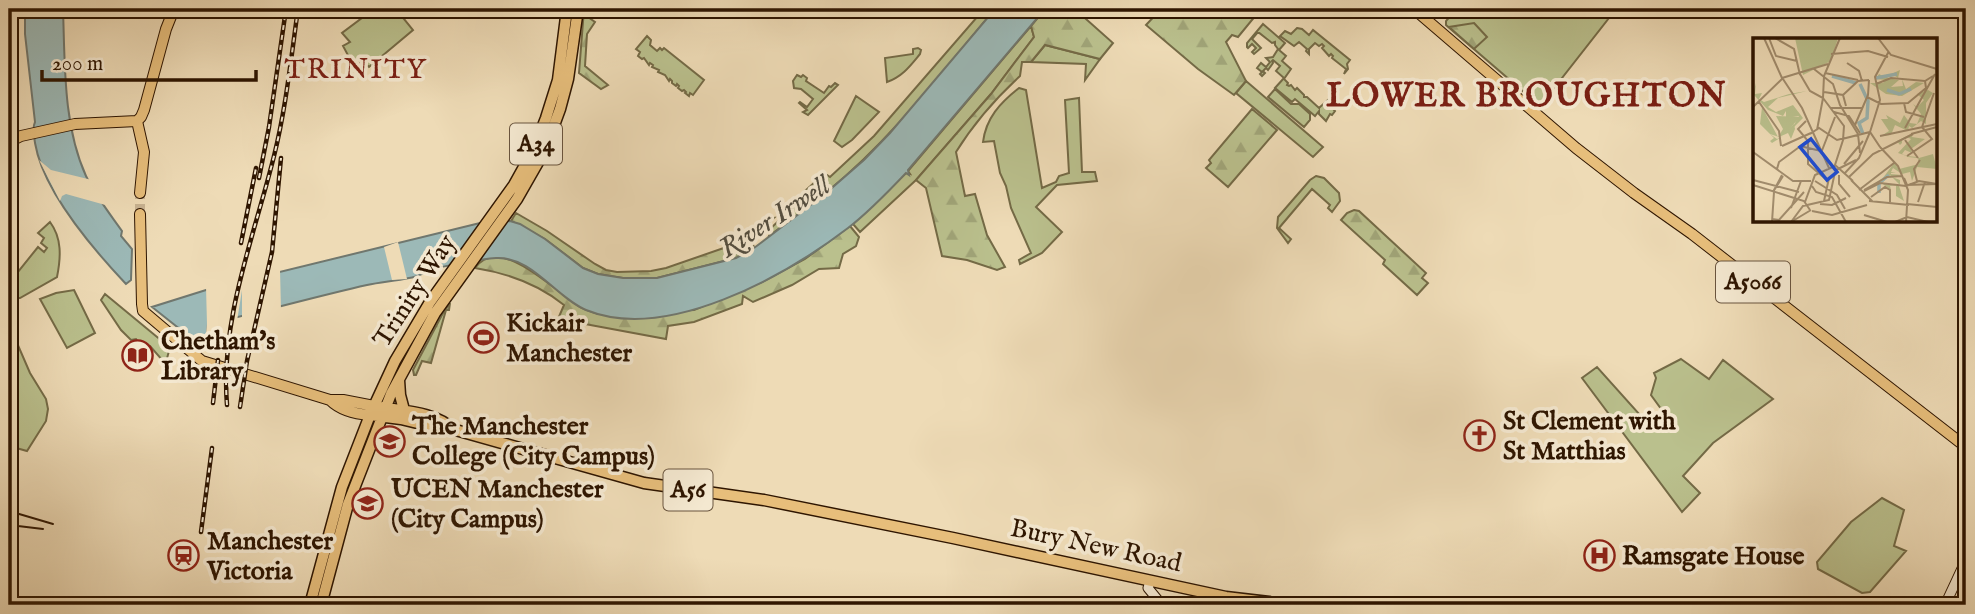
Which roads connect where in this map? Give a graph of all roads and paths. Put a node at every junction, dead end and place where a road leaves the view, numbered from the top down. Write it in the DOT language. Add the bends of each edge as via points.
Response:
graph roads {
  1 [pos="174,9"];
  2 [pos="567,9"];
  3 [pos="578,9"];
  4 [pos="1414,9"];
  5 [pos="137,121"];
  6 [pos="9,142"];
  7 [pos="141,193"];
  8 [pos="140,214"];
  9 [pos="444,291"];
  10 [pos="399,380"];
  11 [pos="404,410"];
  12 [pos="378,411"];
  13 [pos="452,429"];
  14 [pos="1964,445"];
  15 [pos="339,538"];
  16 [pos="1966,560"];
  17 [pos="1150,581"];
  18 [pos="316,584"];
  19 [pos="1163,584"];
  20 [pos="1224,601"];
  21 [pos="1160,603"];
  22 [pos="310,605"];
  23 [pos="321,605"];
  24 [pos="1294,605"];
  25 [pos="1945,605"];
  1 -- 5 [label="main road"];
  2 -- 9 [label="highway, Trinity Way / A34" via="552,101 530,158"];
  3 -- 9 [label="highway, Trinity Way / A34" via="572,63 545,150 517,199"];
  4 -- 14 [label="main road, A5066" via="1576,148"];
  5 -- 6 [label="main road" via="75,124"];
  5 -- 7 [label="main road" via="144,152"];
  8 -- 12 [label="main road, A56" via="145,314 200,359 330,400 338,408 360,414"];
  9 -- 10 [label="highway, Trinity Way / A34"];
  9 -- 12 [label="highway, Trinity Way / A34" via="395,361"];
  10 -- 11 [label="highway"];
  10 -- 12 [label="highway, Trinity Way / A34"];
  11 -- 12 [label="highway, A56"];
  11 -- 13 [label="highway, A56" via="446,421"];
  12 -- 13 [label="highway, A56"];
  12 -- 15 [label="highway, Trinity Way / A34"];
  12 -- 18 [label="highway, Trinity Way / A34" via="342,487"];
  13 -- 17 [label="highway, Bury New Road / A56" via="645,483 889,524"];
  15 -- 18 [label="highway"];
  15 -- 23 [label="highway, Trinity Way / A34"];
  16 -- 25 [label="main road"];
  17 -- 19 [label="highway, Bury New Road / A56"];
  17 -- 21 [label="main road" via="1148,588"];
  18 -- 22 [label="highway, Trinity Way / A34"];
  19 -- 20 [label="highway, Bury New Road / A56"];
  19 -- 21 [label="main road"];
  20 -- 24 [label="highway, Bury New Road / A56"];
}
